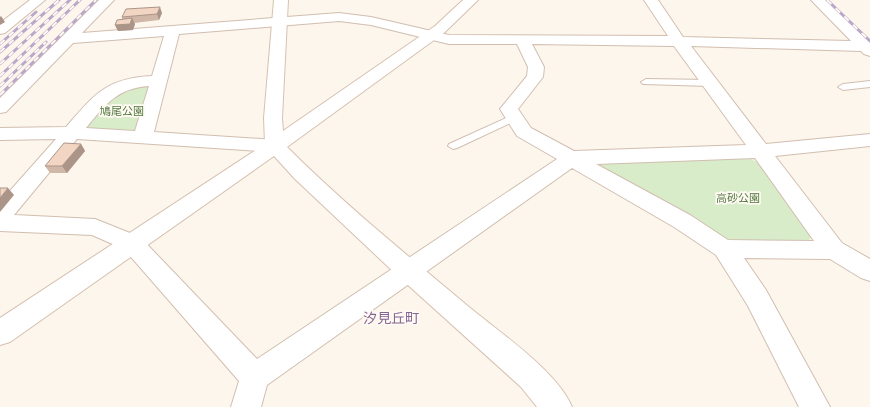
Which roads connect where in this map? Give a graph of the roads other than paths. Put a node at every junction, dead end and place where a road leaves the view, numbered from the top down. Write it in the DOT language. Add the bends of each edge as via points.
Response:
graph roads {
  1 [pos="107,0"];
  2 [pos="281,0"];
  3 [pos="471,0"];
  4 [pos="651,0"];
  5 [pos="818,0"];
  6 [pos="34,4"];
  7 [pos="0,12"];
  8 [pos="279,22"];
  9 [pos="0,30"];
  10 [pos="173,30"];
  11 [pos="428,37"];
  12 [pos="68,39"];
  13 [pos="522,39"];
  14 [pos="678,40"];
  15 [pos="868,48"];
  16 [pos="160,81"];
  17 [pos="646,82"];
  18 [pos="710,82"];
  19 [pos="870,84"];
  20 [pos="843,87"];
  21 [pos="0,108"];
  22 [pos="515,117"];
  23 [pos="0,134"];
  24 [pos="72,134"];
  25 [pos="143,137"];
  26 [pos="870,140"];
  27 [pos="275,146"];
  28 [pos="453,146"];
  29 [pos="762,151"];
  30 [pos="572,158"];
  31 [pos="0,217"];
  32 [pos="0,223"];
  33 [pos="132,243"];
  34 [pos="724,249"];
  35 [pos="834,250"];
  36 [pos="408,270"];
  37 [pos="870,271"];
  38 [pos="0,333"];
  39 [pos="255,377"];
  40 [pos="246,407"];
  41 [pos="557,407"];
  42 [pos="815,407"];
  1 -- 12 [label="street"];
  2 -- 8 [label="street"];
  3 -- 11 [label="street"];
  4 -- 14 [label="street"];
  5 -- 15 [label="street"];
  6 -- 7 [label="street"];
  6 -- 9 [label="street"];
  8 -- 10 [label="street"];
  8 -- 11 [label="street" via="356,18"];
  8 -- 27 [label="street" via="273,118"];
  10 -- 12 [label="street"];
  10 -- 16 [label="street"];
  11 -- 13 [label="street" via="465,40"];
  11 -- 27 [label="street"];
  12 -- 21 [label="street"];
  13 -- 14 [label="street"];
  13 -- 22 [label="street" via="536,67 535,77 509,109"];
  14 -- 15 [label="street"];
  14 -- 18 [label="street"];
  16 -- 24 [label="street" via="131,82 114,89 96,104"];
  16 -- 25 [label="street"];
  17 -- 18 [label="lane"];
  18 -- 29 [label="street"];
  19 -- 20 [label="lane"];
  22 -- 28 [label="lane"];
  22 -- 30 [label="street" via="524,132"];
  23 -- 24 [label="street"];
  24 -- 25 [label="street"];
  24 -- 31 [label="street"];
  25 -- 27 [label="street"];
  26 -- 29 [label="street"];
  27 -- 33 [label="street"];
  27 -- 36 [label="street" via="302,174"];
  29 -- 30 [label="street"];
  29 -- 35 [label="street"];
  30 -- 34 [label="street" via="682,221"];
  30 -- 36 [label="street"];
  32 -- 33 [label="street" via="95,227"];
  33 -- 38 [label="street"];
  33 -- 39 [label="street"];
  34 -- 35 [label="street"];
  34 -- 42 [label="street" via="757,298"];
  35 -- 37 [label="street"];
  36 -- 39 [label="street"];
  36 -- 41 [label="street" via="531,377"];
  39 -- 40 [label="street"];
}
